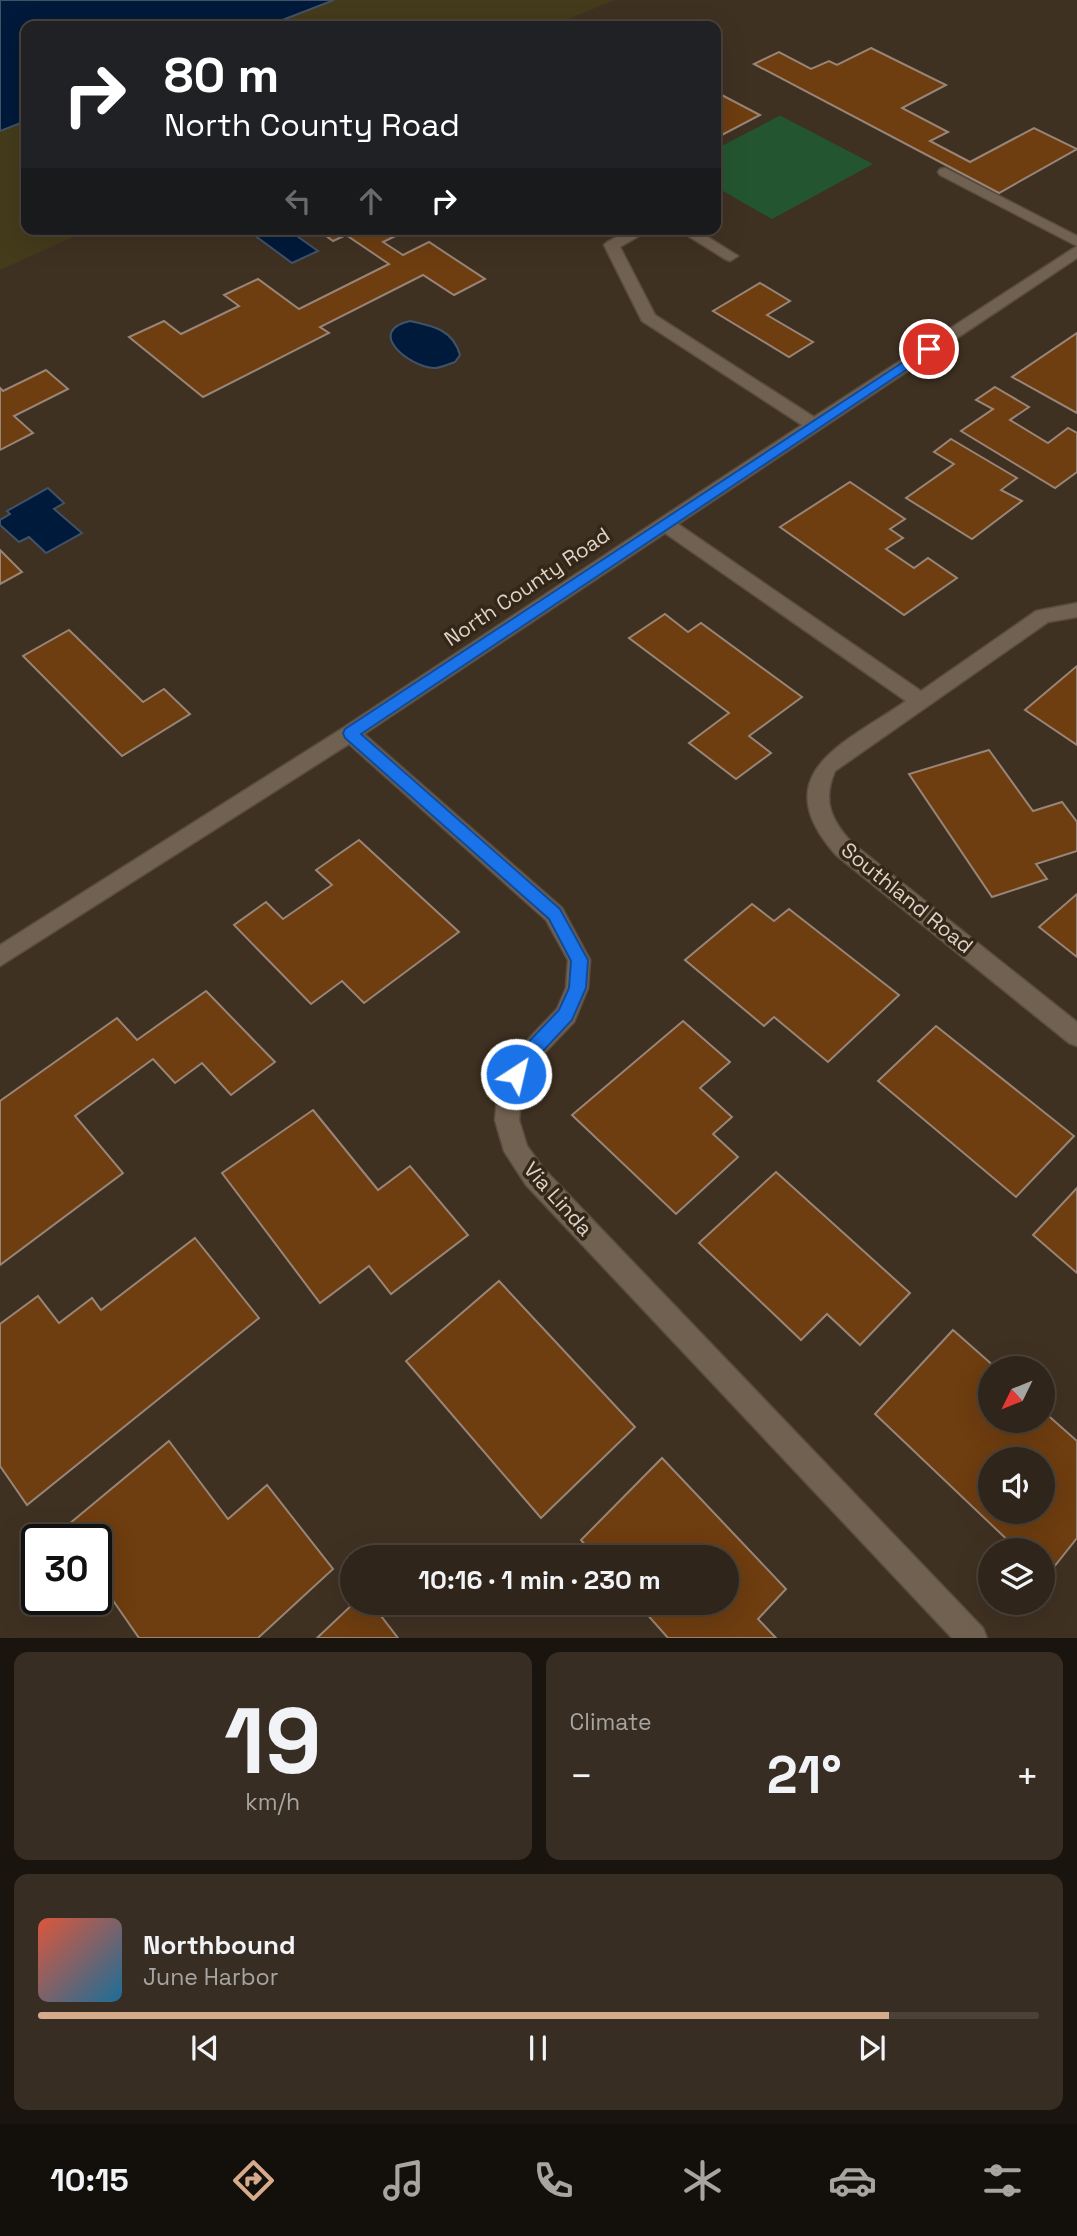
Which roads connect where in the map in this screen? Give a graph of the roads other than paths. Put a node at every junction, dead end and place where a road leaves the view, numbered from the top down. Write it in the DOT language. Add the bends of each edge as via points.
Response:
graph roads {
  1 [pos="945,172"];
  2 [pos="631,235"];
  3 [pos="694,235"];
  4 [pos="1077,242"];
  5 [pos="730,256"];
  6 [pos="1073,257"];
  7 [pos="814,425"];
  8 [pos="664,523"];
  9 [pos="1077,610"];
  10 [pos="919,700"];
  11 [pos="350,733"];
  12 [pos="0,957"];
  13 [pos="1077,1036"];
  14 [pos="973,1637"];
  1 -- 4 [label="street"];
  2 -- 7 [label="street" via="612,245 648,318"];
  3 -- 5 [label="street"];
  6 -- 7 [label="street, North County Road"];
  7 -- 8 [label="street, North County Road"];
  8 -- 10 [label="street"];
  8 -- 11 [label="street, North County Road"];
  9 -- 10 [label="street, Southland Road" via="1044,616"];
  10 -- 13 [label="street, Southland Road" via="827,766 818,785 817,807 826,829 844,849"];
  11 -- 12 [label="street, North County Road"];
  11 -- 14 [label="street, Via Linda" via="554,914 579,960 578,988 566,1015 523,1060 510,1088 507,1119 516,1151 535,1177"];
}
